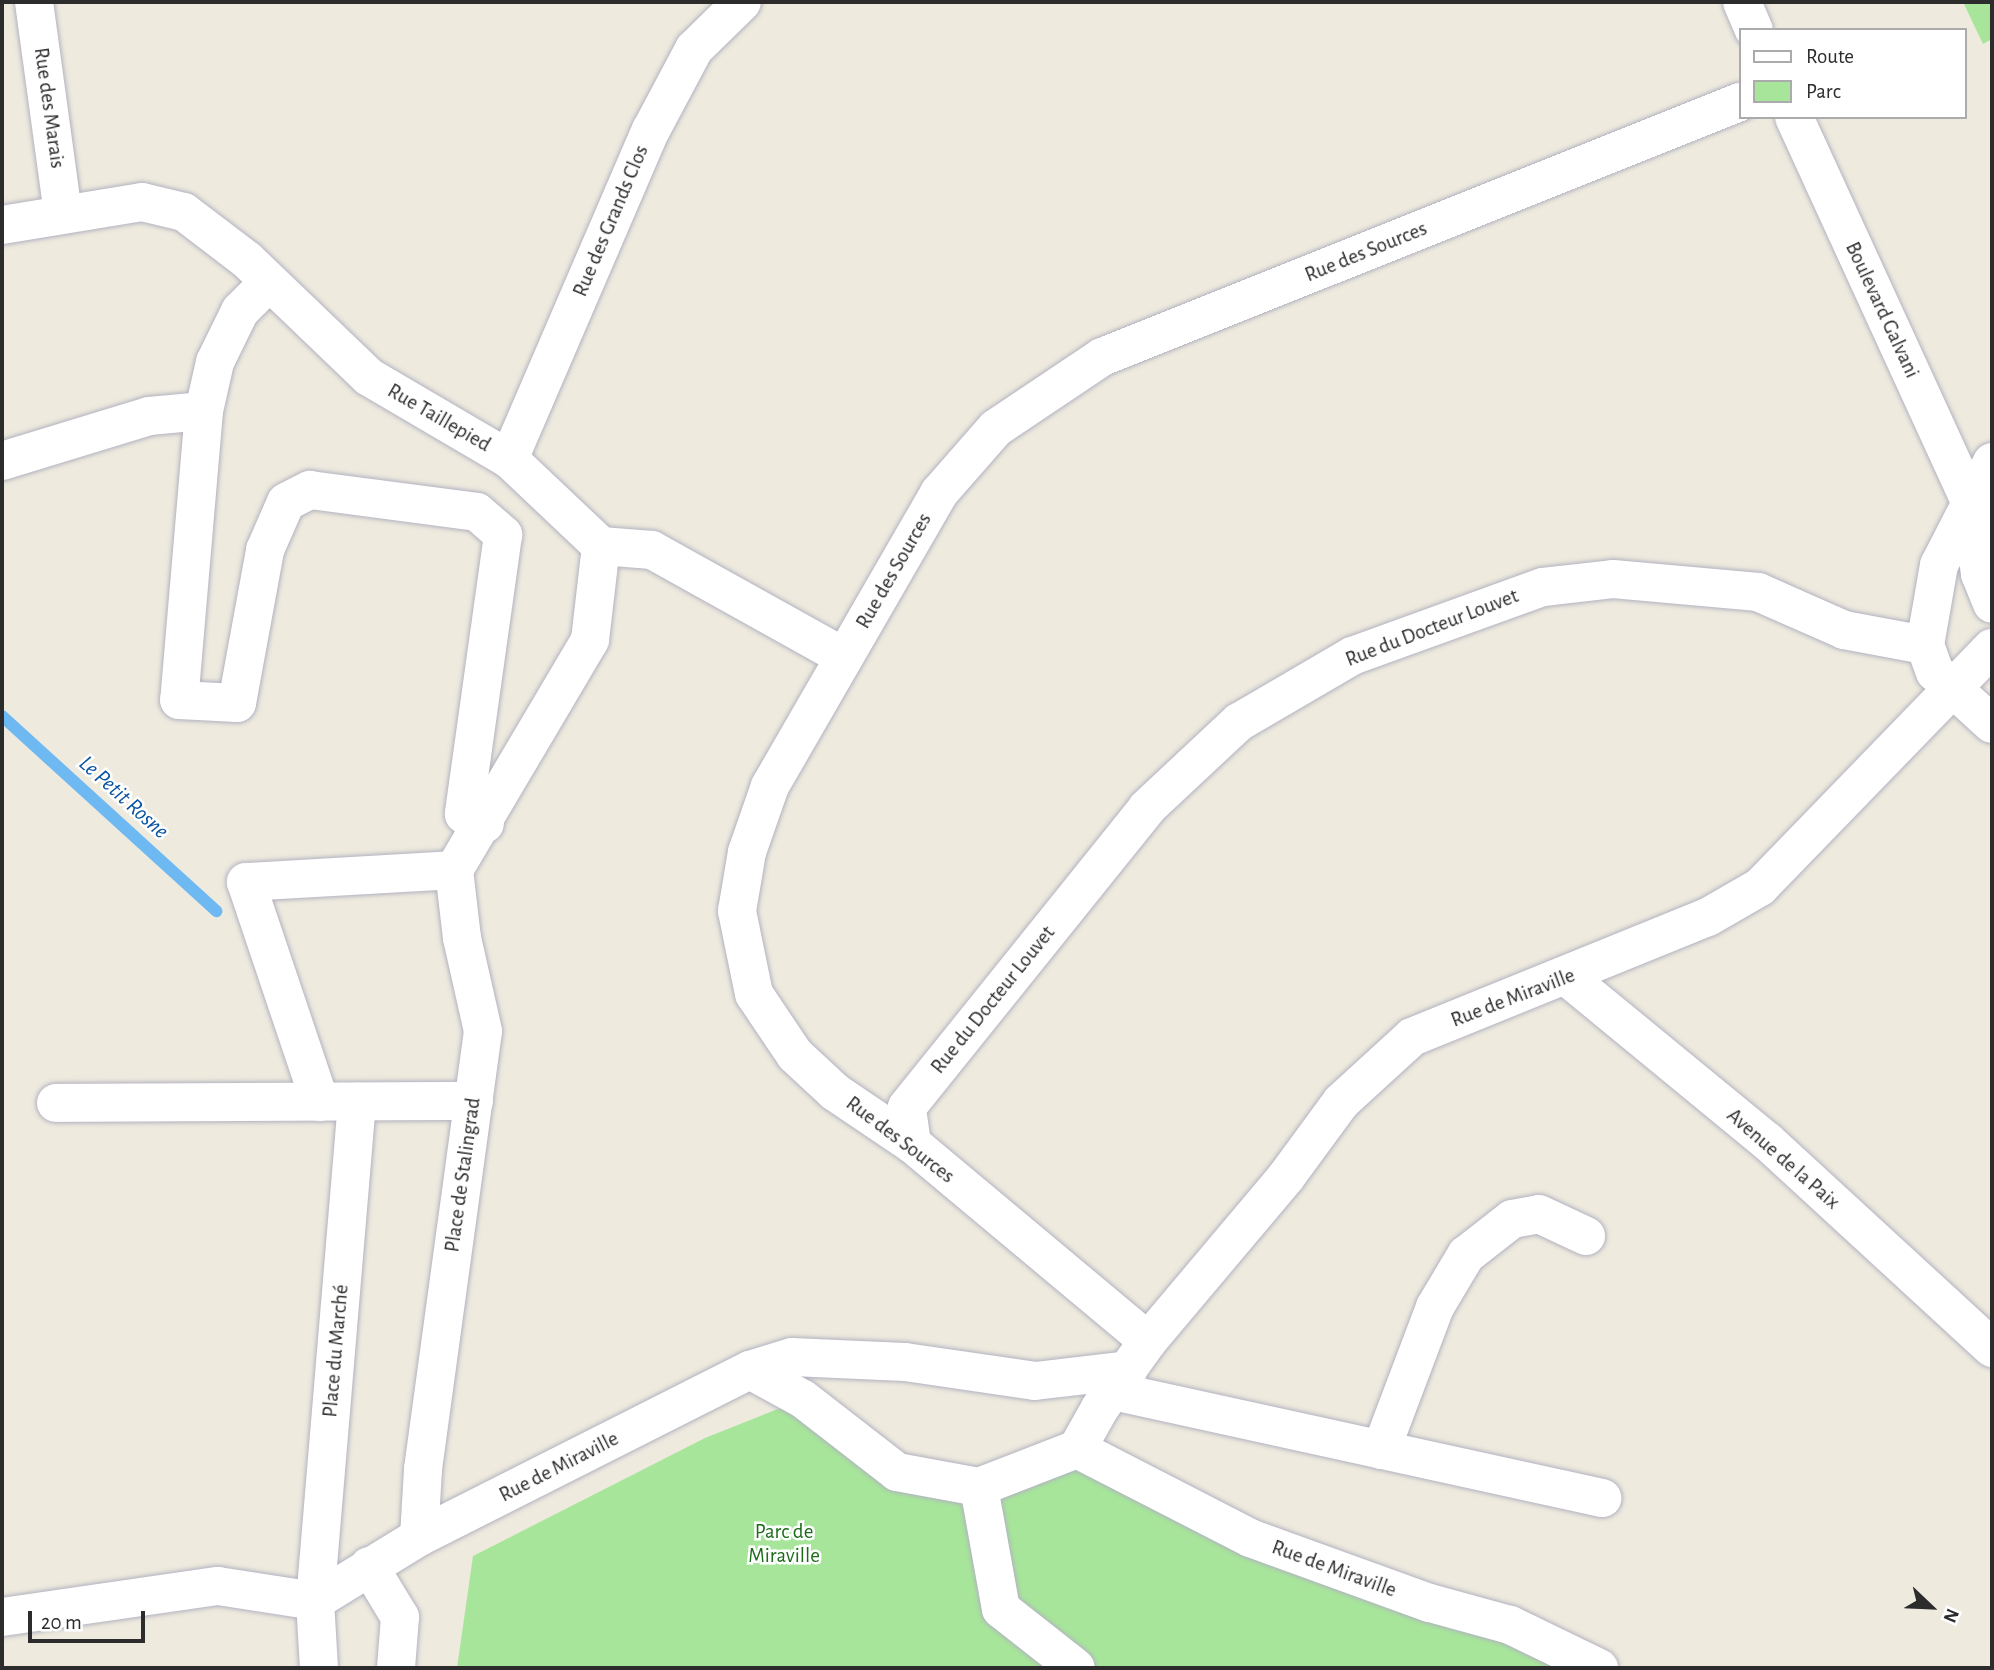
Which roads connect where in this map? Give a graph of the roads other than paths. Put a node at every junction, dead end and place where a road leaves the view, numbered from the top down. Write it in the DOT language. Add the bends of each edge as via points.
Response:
graph roads {
  1 [pos="34,2"];
  2 [pos="742,2"];
  3 [pos="1742,2"];
  4 [pos="1753,28"];
  5 [pos="1738,103"];
  6 [pos="1795,119"];
  7 [pos="64,214"];
  8 [pos="2,225"];
  9 [pos="269,282"];
  10 [pos="204,411"];
  11 [pos="509,459"];
  12 [pos="2,461"];
  13 [pos="1992,462"];
  14 [pos="1971,503"];
  15 [pos="601,547"];
  16 [pos="1986,589"];
  17 [pos="1932,594"];
  18 [pos="1925,645"];
  19 [pos="1992,648"];
  20 [pos="844,657"];
  21 [pos="1953,691"];
  22 [pos="1992,724"];
  23 [pos="485,824"];
  24 [pos="454,870"];
  25 [pos="1567,977"];
  26 [pos="474,1101"];
  27 [pos="320,1102"];
  28 [pos="357,1102"];
  29 [pos="56,1103"];
  30 [pos="912,1144"];
  31 [pos="1586,1236"];
  32 [pos="1992,1348"];
  33 [pos="750,1370"];
  34 [pos="1122,1378"];
  35 [pos="1077,1449"];
  36 [pos="1381,1450"];
  37 [pos="979,1487"];
  38 [pos="1602,1498"];
  39 [pos="419,1537"];
  40 [pos="369,1566"];
  41 [pos="316,1601"];
  42 [pos="2,1617"];
  43 [pos="319,1668"];
  44 [pos="397,1668"];
  45 [pos="1076,1668"];
  46 [pos="1599,1668"];
  1 -- 7 [label="street, Rue des Marais"];
  2 -- 11 [label="street, Rue des Grands Clos" via="694,49 651,130"];
  3 -- 4 [label="street"];
  5 -- 20 [label="street, Rue des Sources" via="1102,358 996,428 939,493"];
  6 -- 14 [label="street, Boulevard Galvani"];
  7 -- 8 [label="street, Rue Taillepied"];
  7 -- 9 [label="street, Rue Taillepied" via="142,202 184,212 217,234"];
  9 -- 10 [label="street" via="233,324 215,362"];
  9 -- 11 [label="street, Rue Taillepied" via="369,377"];
  10 -- 12 [label="street" via="139,418"];
  10 -- 23 [label="street" via="179,700 237,704 265,550 286,502 310,490 477,512 503,536 464,814"];
  11 -- 15 [label="street, Rue Taillepied"];
  13 -- 14 [label="street"];
  14 -- 16 [label="street, Boulevard Galvani"];
  14 -- 17 [label="street" via="1939,565"];
  15 -- 20 [label="street" via="652,550"];
  15 -- 23 [label="street" via="590,640"];
  16 -- 17 [label="street" via="1956,577"];
  17 -- 18 [label="street"];
  18 -- 21 [label="street" via="1935,673"];
  18 -- 30 [label="street, Rue du Docteur Louvet" via="1844,630 1758,592 1613,579 1543,587 1465,611 1352,656 1239,722 1147,808 907,1107"];
  19 -- 21 [label="street, Rue de Miraville"];
  20 -- 30 [label="street, Rue des Sources" via="770,786 747,852 737,911 754,994 795,1055 835,1092"];
  21 -- 22 [label="street"];
  21 -- 25 [label="street, Rue de Miraville" via="1760,887 1708,917"];
  23 -- 24 [label="street"];
  24 -- 26 [label="street, Place de Stalingrad" via="462,938 483,1031"];
  24 -- 27 [label="street" via="246,882"];
  25 -- 32 [label="street, Avenue de la Paix" via="1767,1141"];
  25 -- 34 [label="street, Rue de Miraville" via="1412,1037 1341,1102 1286,1177"];
  26 -- 28 [label="street"];
  26 -- 39 [label="street, Place de Stalingrad" via="423,1469"];
  27 -- 28 [label="street"];
  27 -- 29 [label="street"];
  28 -- 41 [label="street, Place du Marché"];
  30 -- 34 [label="street, Rue des Sources"];
  31 -- 36 [label="street" via="1539,1214 1512,1219 1466,1255 1434,1307"];
  33 -- 34 [label="street, Rue de Miraville" via="792,1357 832,1356 1035,1381"];
  33 -- 37 [label="street" via="803,1399 897,1472"];
  33 -- 39 [label="street, Rue de Miraville"];
  34 -- 35 [label="street, Rue de Miraville"];
  34 -- 36 [label="street"];
  35 -- 37 [label="street"];
  35 -- 46 [label="street, Rue de Miraville" via="1250,1538 1418,1599 1510,1625"];
  36 -- 38 [label="street"];
  37 -- 45 [label="street" via="1001,1609"];
  39 -- 40 [label="street, Rue de Miraville"];
  40 -- 41 [label="street"];
  40 -- 44 [label="street" via="400,1618"];
  41 -- 42 [label="street" via="218,1586"];
  41 -- 43 [label="street, Place du Marché"];
}
